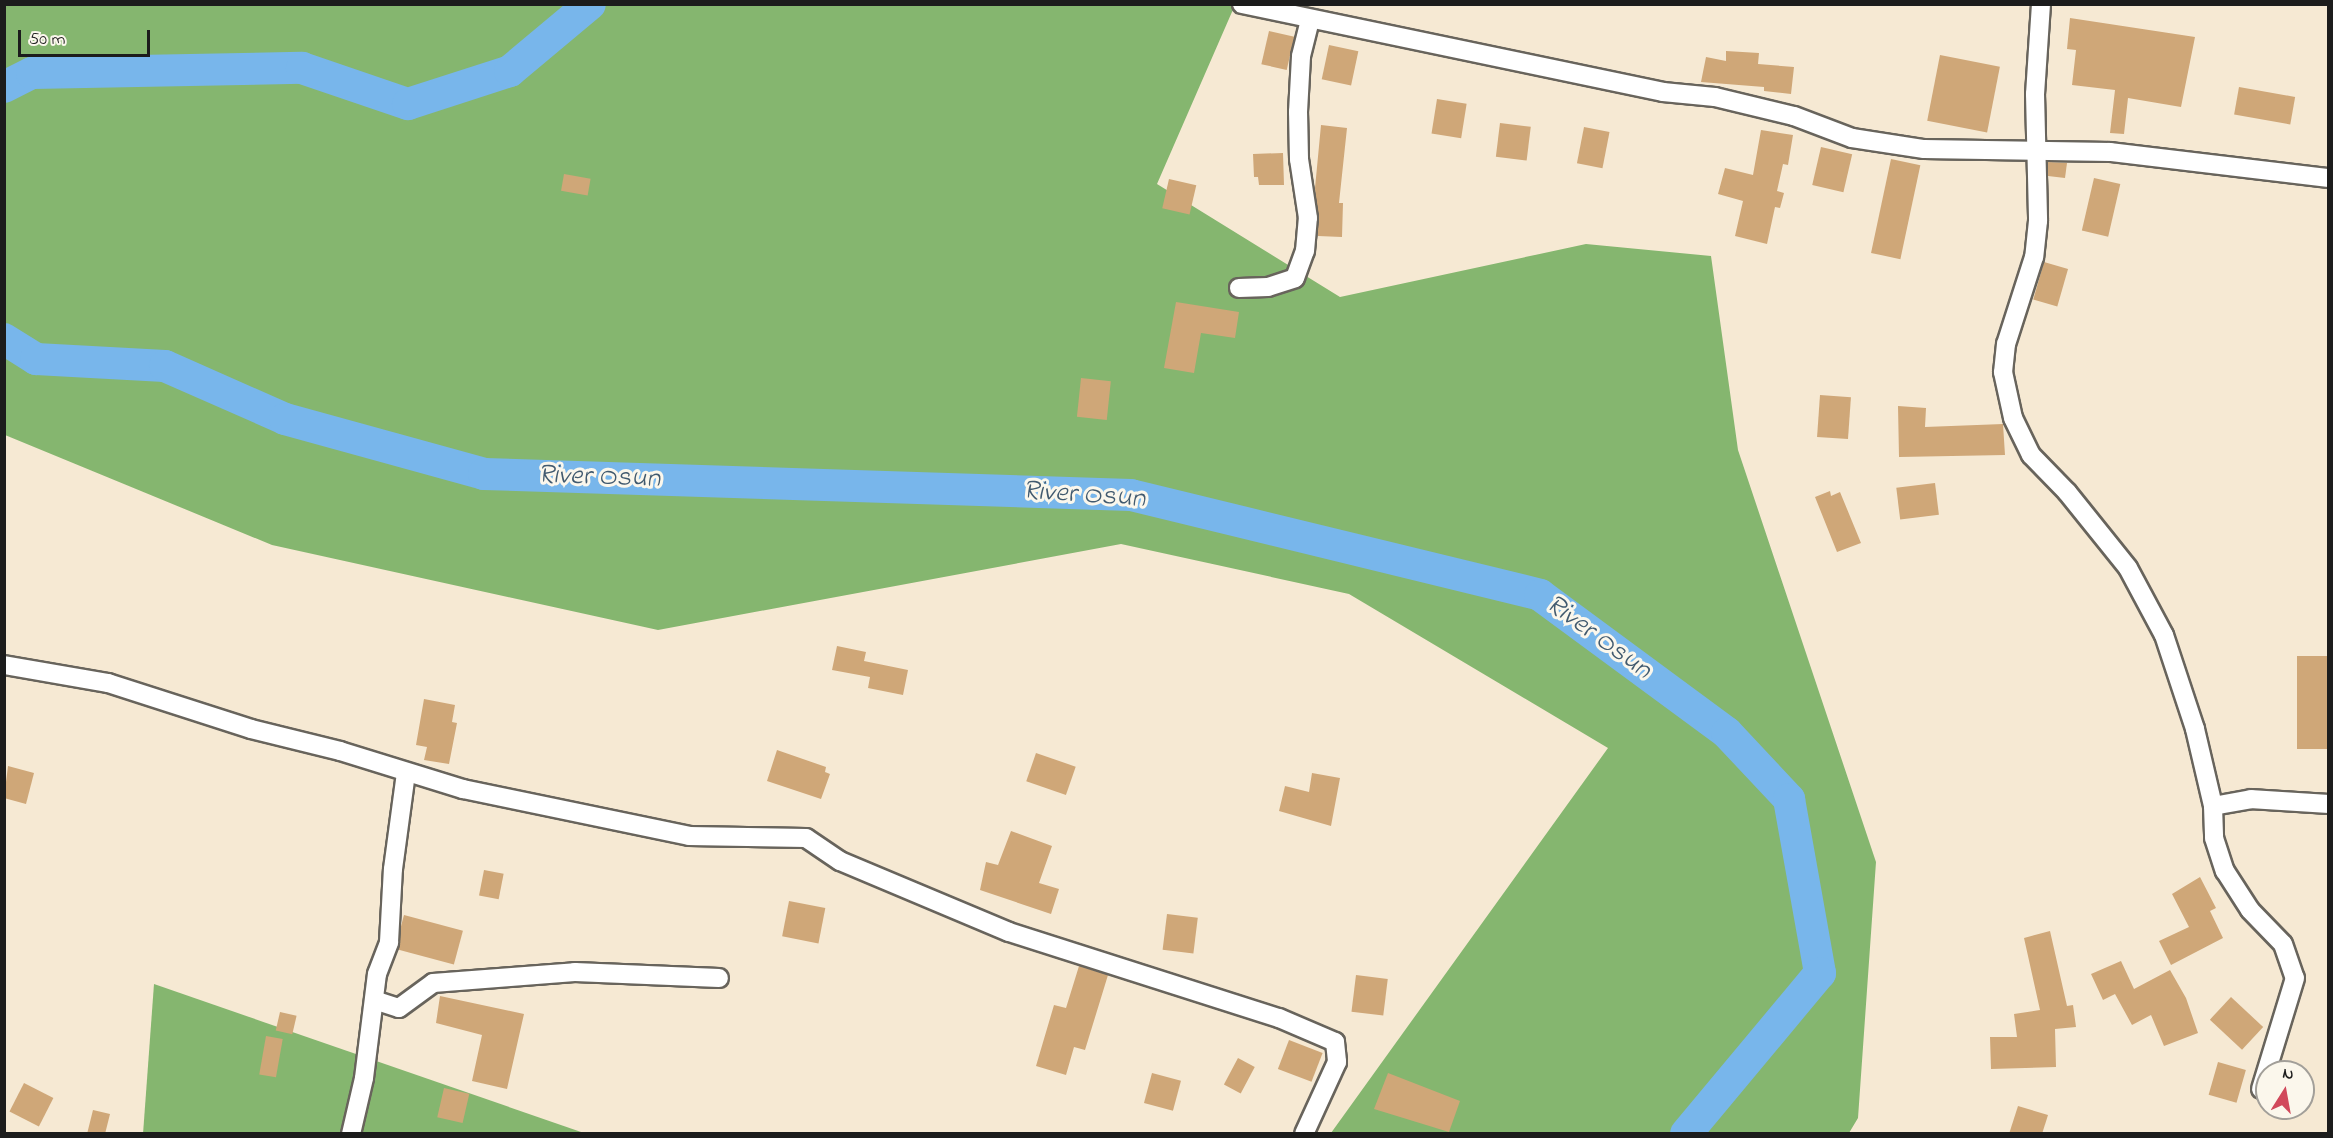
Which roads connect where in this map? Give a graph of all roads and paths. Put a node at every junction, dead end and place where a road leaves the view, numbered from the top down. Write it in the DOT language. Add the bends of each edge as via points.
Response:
graph roads {
  1 [pos="1242,4"];
  2 [pos="2041,4"];
  3 [pos="1310,21"];
  4 [pos="2039,149"];
  5 [pos="2328,178"];
  6 [pos="1239,288"];
  7 [pos="4,665"];
  8 [pos="406,773"];
  9 [pos="2328,804"];
  10 [pos="2212,806"];
  11 [pos="719,978"];
  12 [pos="374,1000"];
  13 [pos="2270,1060"];
  14 [pos="351,1134"];
  15 [pos="1304,1134"];
  1 -- 3 [label="street"];
  2 -- 4 [label="street" via="2035,94"];
  3 -- 4 [label="street" via="1663,92 1715,97 1794,116 1852,138 1924,149"];
  3 -- 6 [label="street" via="1301,56 1298,112 1299,159 1308,218 1305,251 1295,278 1268,287"];
  4 -- 5 [label="street" via="2110,152"];
  4 -- 10 [label="street" via="2034,257 2006,344 2003,372 2013,418 2031,455 2067,492 2128,568 2164,635 2195,729"];
  7 -- 8 [label="street" via="108,683"];
  8 -- 12 [label="street" via="393,869 389,942 377,974"];
  8 -- 15 [label="street" via="689,836 806,838 840,861 1009,932 1288,1022 1335,1041 1337,1062"];
  9 -- 10 [label="street" via="2251,799"];
  10 -- 13 [label="street" via="2214,838 2225,871 2250,909 2283,944 2295,978"];
  11 -- 12 [label="street" via="575,972 433,983 399,1008"];
  12 -- 14 [label="street" via="364,1078"];
}
